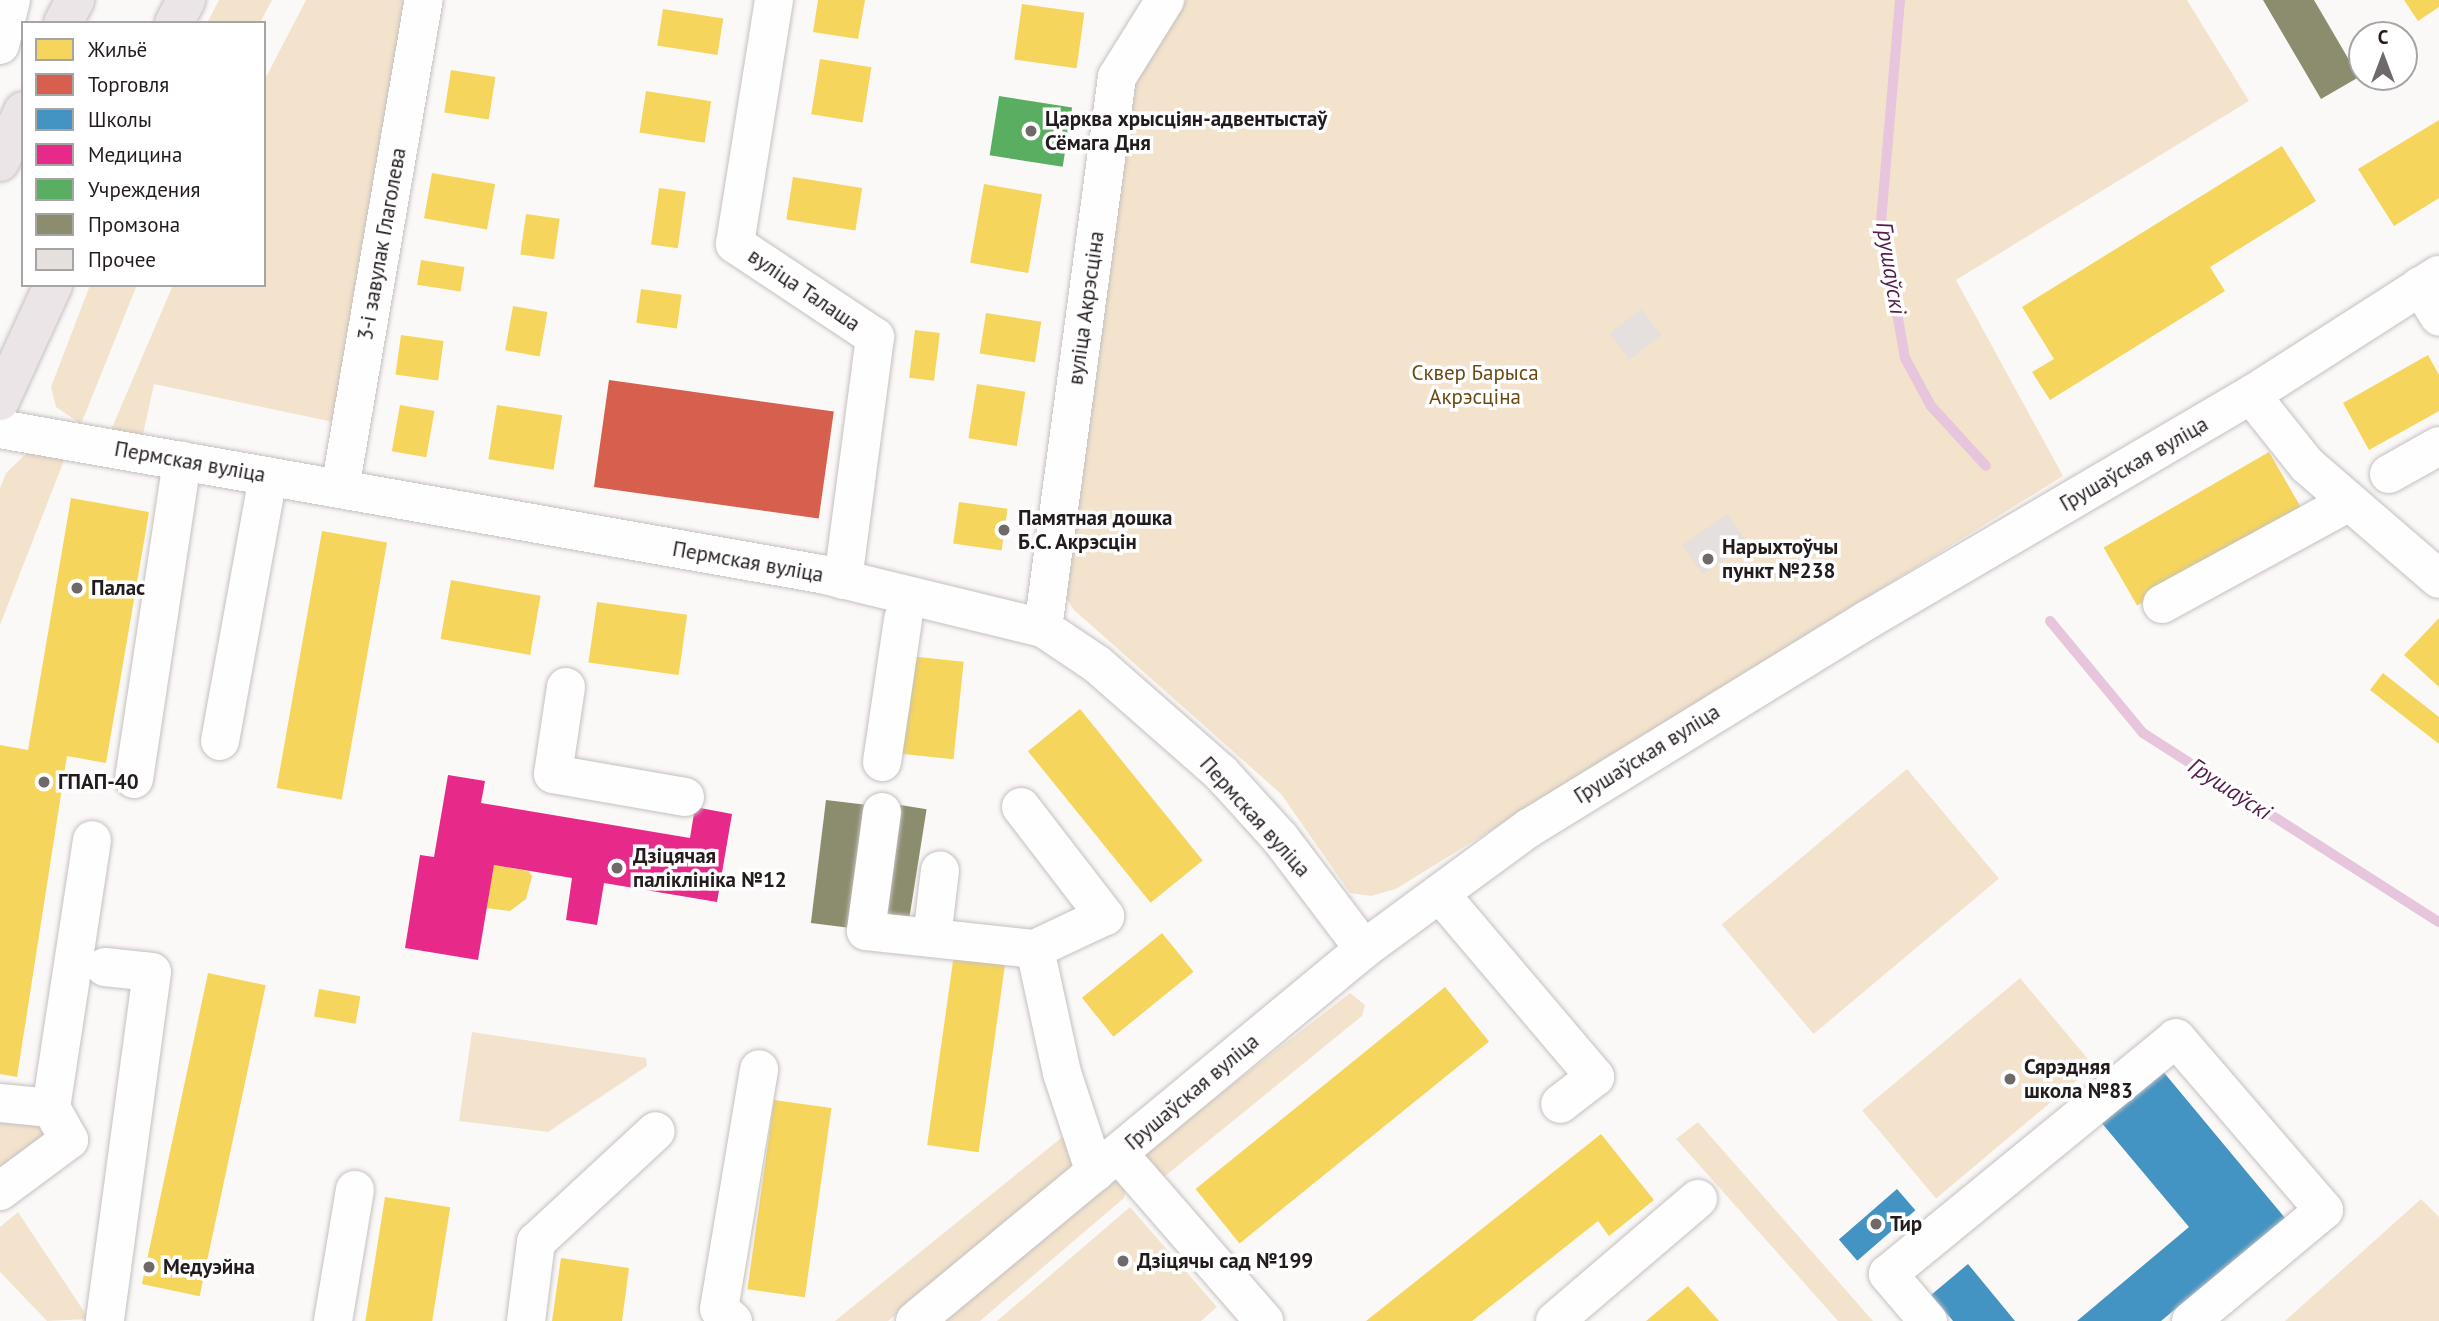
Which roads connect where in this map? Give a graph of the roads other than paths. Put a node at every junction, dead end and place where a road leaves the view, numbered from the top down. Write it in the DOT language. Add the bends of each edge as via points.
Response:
graph roads {
  1 [pos="10,0"];
  2 [pos="75,0"];
  3 [pos="186,0"];
  4 [pos="424,0"];
  5 [pos="774,0"];
  6 [pos="1165,0"];
  7 [pos="64,21"];
  8 [pos="175,21"];
  9 [pos="0,45"];
  10 [pos="21,115"];
  11 [pos="0,162"];
  12 [pos="51,287"];
  13 [pos="2433,292"];
  14 [pos="2251,395"];
  15 [pos="0,401"];
  16 [pos="0,429"];
  17 [pos="2439,446"];
  18 [pos="182,461"];
  19 [pos="2389,474"];
  20 [pos="268,476"];
  21 [pos="340,489"];
  22 [pos="2347,503"];
  23 [pos="2439,579"];
  24 [pos="843,580"];
  25 [pos="2162,604"];
  26 [pos="903,619"];
  27 [pos="1043,628"];
  28 [pos="566,687"];
  29 [pos="220,741"];
  30 [pos="882,762"];
  31 [pos="134,779"];
  32 [pos="685,797"];
  33 [pos="1021,807"];
  34 [pos="882,812"];
  35 [pos="92,840"];
  36 [pos="940,870"];
  37 [pos="1440,894"];
  38 [pos="932,938"];
  39 [pos="1035,949"];
  40 [pos="1364,949"];
  41 [pos="105,967"];
  42 [pos="759,1069"];
  43 [pos="0,1103"];
  44 [pos="1560,1104"];
  45 [pos="51,1108"];
  46 [pos="656,1131"];
  47 [pos="69,1140"];
  48 [pos="130,1147"];
  49 [pos="1107,1163"];
  50 [pos="355,1190"];
  51 [pos="0,1191"];
  52 [pos="1698,1199"];
  53 [pos="105,1321"];
  54 [pos="334,1321"];
  55 [pos="526,1321"];
  56 [pos="733,1321"];
  57 [pos="915,1321"];
  58 [pos="1264,1321"];
  59 [pos="1555,1321"];
  60 [pos="1928,1321"];
  61 [pos="2191,1321"];
  1 -- 9 [label="street"];
  2 -- 7 [label="main road"];
  3 -- 8 [label="main road"];
  4 -- 21 [label="street, 3-і завулак Глаголева"];
  5 -- 24 [label="street, вуліца Талаша" via="735,244 875,337"];
  6 -- 27 [label="street, вуліца Акрэсціна" via="1117,77"];
  10 -- 11 [label="main road"];
  12 -- 15 [label="main road"];
  13 -- 14 [label="street, Грушаўская вуліца"];
  14 -- 22 [label="street" via="2307,465"];
  14 -- 37 [label="street, Грушаўская вуліца" via="1676,735 1529,828"];
  16 -- 18 [label="street, Пермская вуліца"];
  17 -- 19 [label="street"];
  18 -- 20 [label="street, Пермская вуліца"];
  18 -- 31 [label="street"];
  20 -- 21 [label="street, Пермская вуліца"];
  20 -- 29 [label="street"];
  21 -- 24 [label="street, Пермская вуліца"];
  22 -- 23 [label="street"];
  22 -- 25 [label="street"];
  24 -- 27 [label="street, Пермская вуліца"];
  26 -- 30 [label="street"];
  27 -- 40 [label="street, Пермская вуліца" via="1098,665 1221,773 1280,838"];
  28 -- 32 [label="street" via="553,774"];
  33 -- 39 [label="street" via="1105,916"];
  34 -- 38 [label="street" via="866,931"];
  35 -- 45 [label="street"];
  36 -- 38 [label="street"];
  37 -- 40 [label="street, Грушаўская вуліца"];
  37 -- 44 [label="street" via="1595,1077"];
  38 -- 39 [label="street"];
  39 -- 49 [label="street" via="1062,1073"];
  40 -- 49 [label="street, Грушаўская вуліца"];
  41 -- 48 [label="street" via="152,972"];
  42 -- 56 [label="street" via="719,1308"];
  43 -- 45 [label="street"];
  45 -- 47 [label="street"];
  46 -- 55 [label="street" via="536,1242"];
  47 -- 48 [label="street"];
  47 -- 51 [label="street"];
  48 -- 53 [label="street"];
  49 -- 57 [label="street, Грушаўская вуліца"];
  49 -- 58 [label="street"];
  50 -- 54 [label="street"];
  52 -- 59 [label="street"];
  60 -- 61 [label="street" via="1888,1274 2176,1038 2324,1210"];
}
